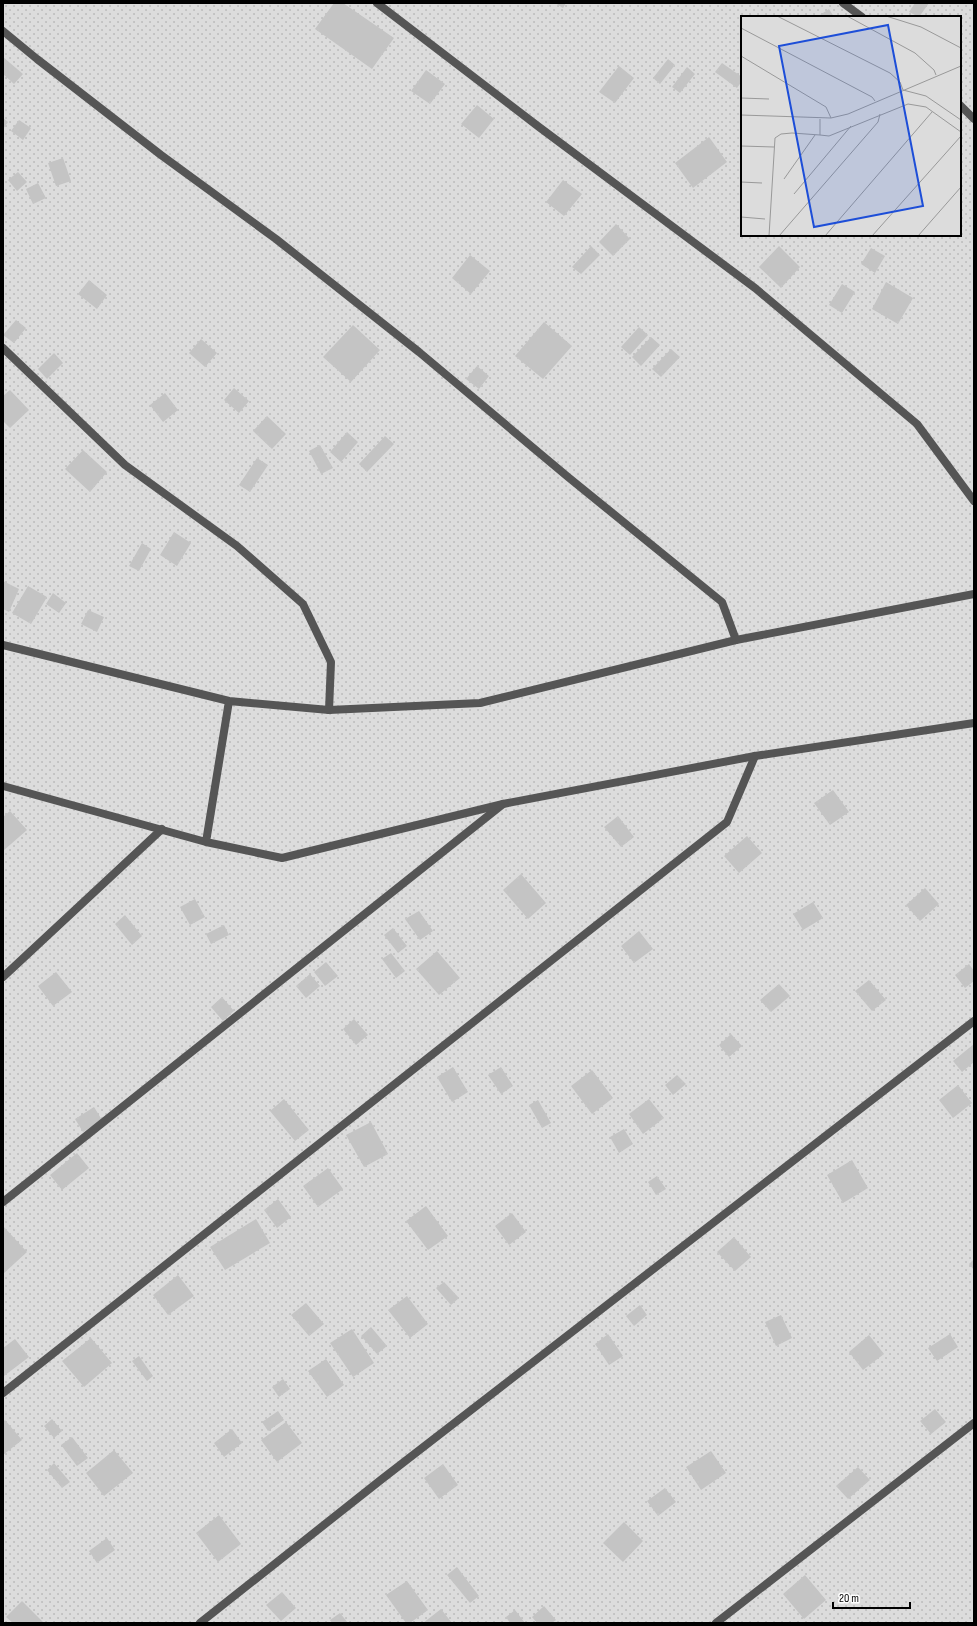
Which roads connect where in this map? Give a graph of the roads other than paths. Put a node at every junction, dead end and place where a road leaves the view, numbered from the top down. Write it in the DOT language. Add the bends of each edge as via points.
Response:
graph roads {
  1 [pos="377,3"];
  2 [pos="843,3"];
  3 [pos="861,16"];
  4 [pos="3,31"];
  5 [pos="961,106"];
  6 [pos="974,118"];
  7 [pos="3,348"];
  8 [pos="974,501"];
  9 [pos="974,594"];
  10 [pos="736,640"];
  11 [pos="3,645"];
  12 [pos="229,701"];
  13 [pos="329,710"];
  14 [pos="974,723"];
  15 [pos="755,756"];
  16 [pos="3,786"];
  17 [pos="503,804"];
  18 [pos="162,830"];
  19 [pos="206,842"];
  20 [pos="3,977"];
  21 [pos="974,1021"];
  22 [pos="3,1202"];
  23 [pos="3,1393"];
  24 [pos="974,1423"];
  25 [pos="200,1623"];
  26 [pos="716,1623"];
  1 -- 8 [label="street" via="761,293 917,424"];
  2 -- 3 [label="street"];
  4 -- 10 [label="street" via="413,347 722,602"];
  5 -- 6 [label="street"];
  7 -- 13 [label="street" via="125,465 237,546 303,604 331,662"];
  9 -- 10 [label="street"];
  10 -- 13 [label="street" via="480,703"];
  11 -- 12 [label="street"];
  12 -- 13 [label="street"];
  12 -- 19 [label="street"];
  14 -- 15 [label="street"];
  15 -- 17 [label="street"];
  15 -- 23 [label="street" via="727,822"];
  16 -- 18 [label="street"];
  17 -- 19 [label="street" via="282,858"];
  17 -- 22 [label="street"];
  18 -- 19 [label="street"];
  18 -- 20 [label="street"];
  21 -- 25 [label="street"];
  24 -- 26 [label="street"];
}
